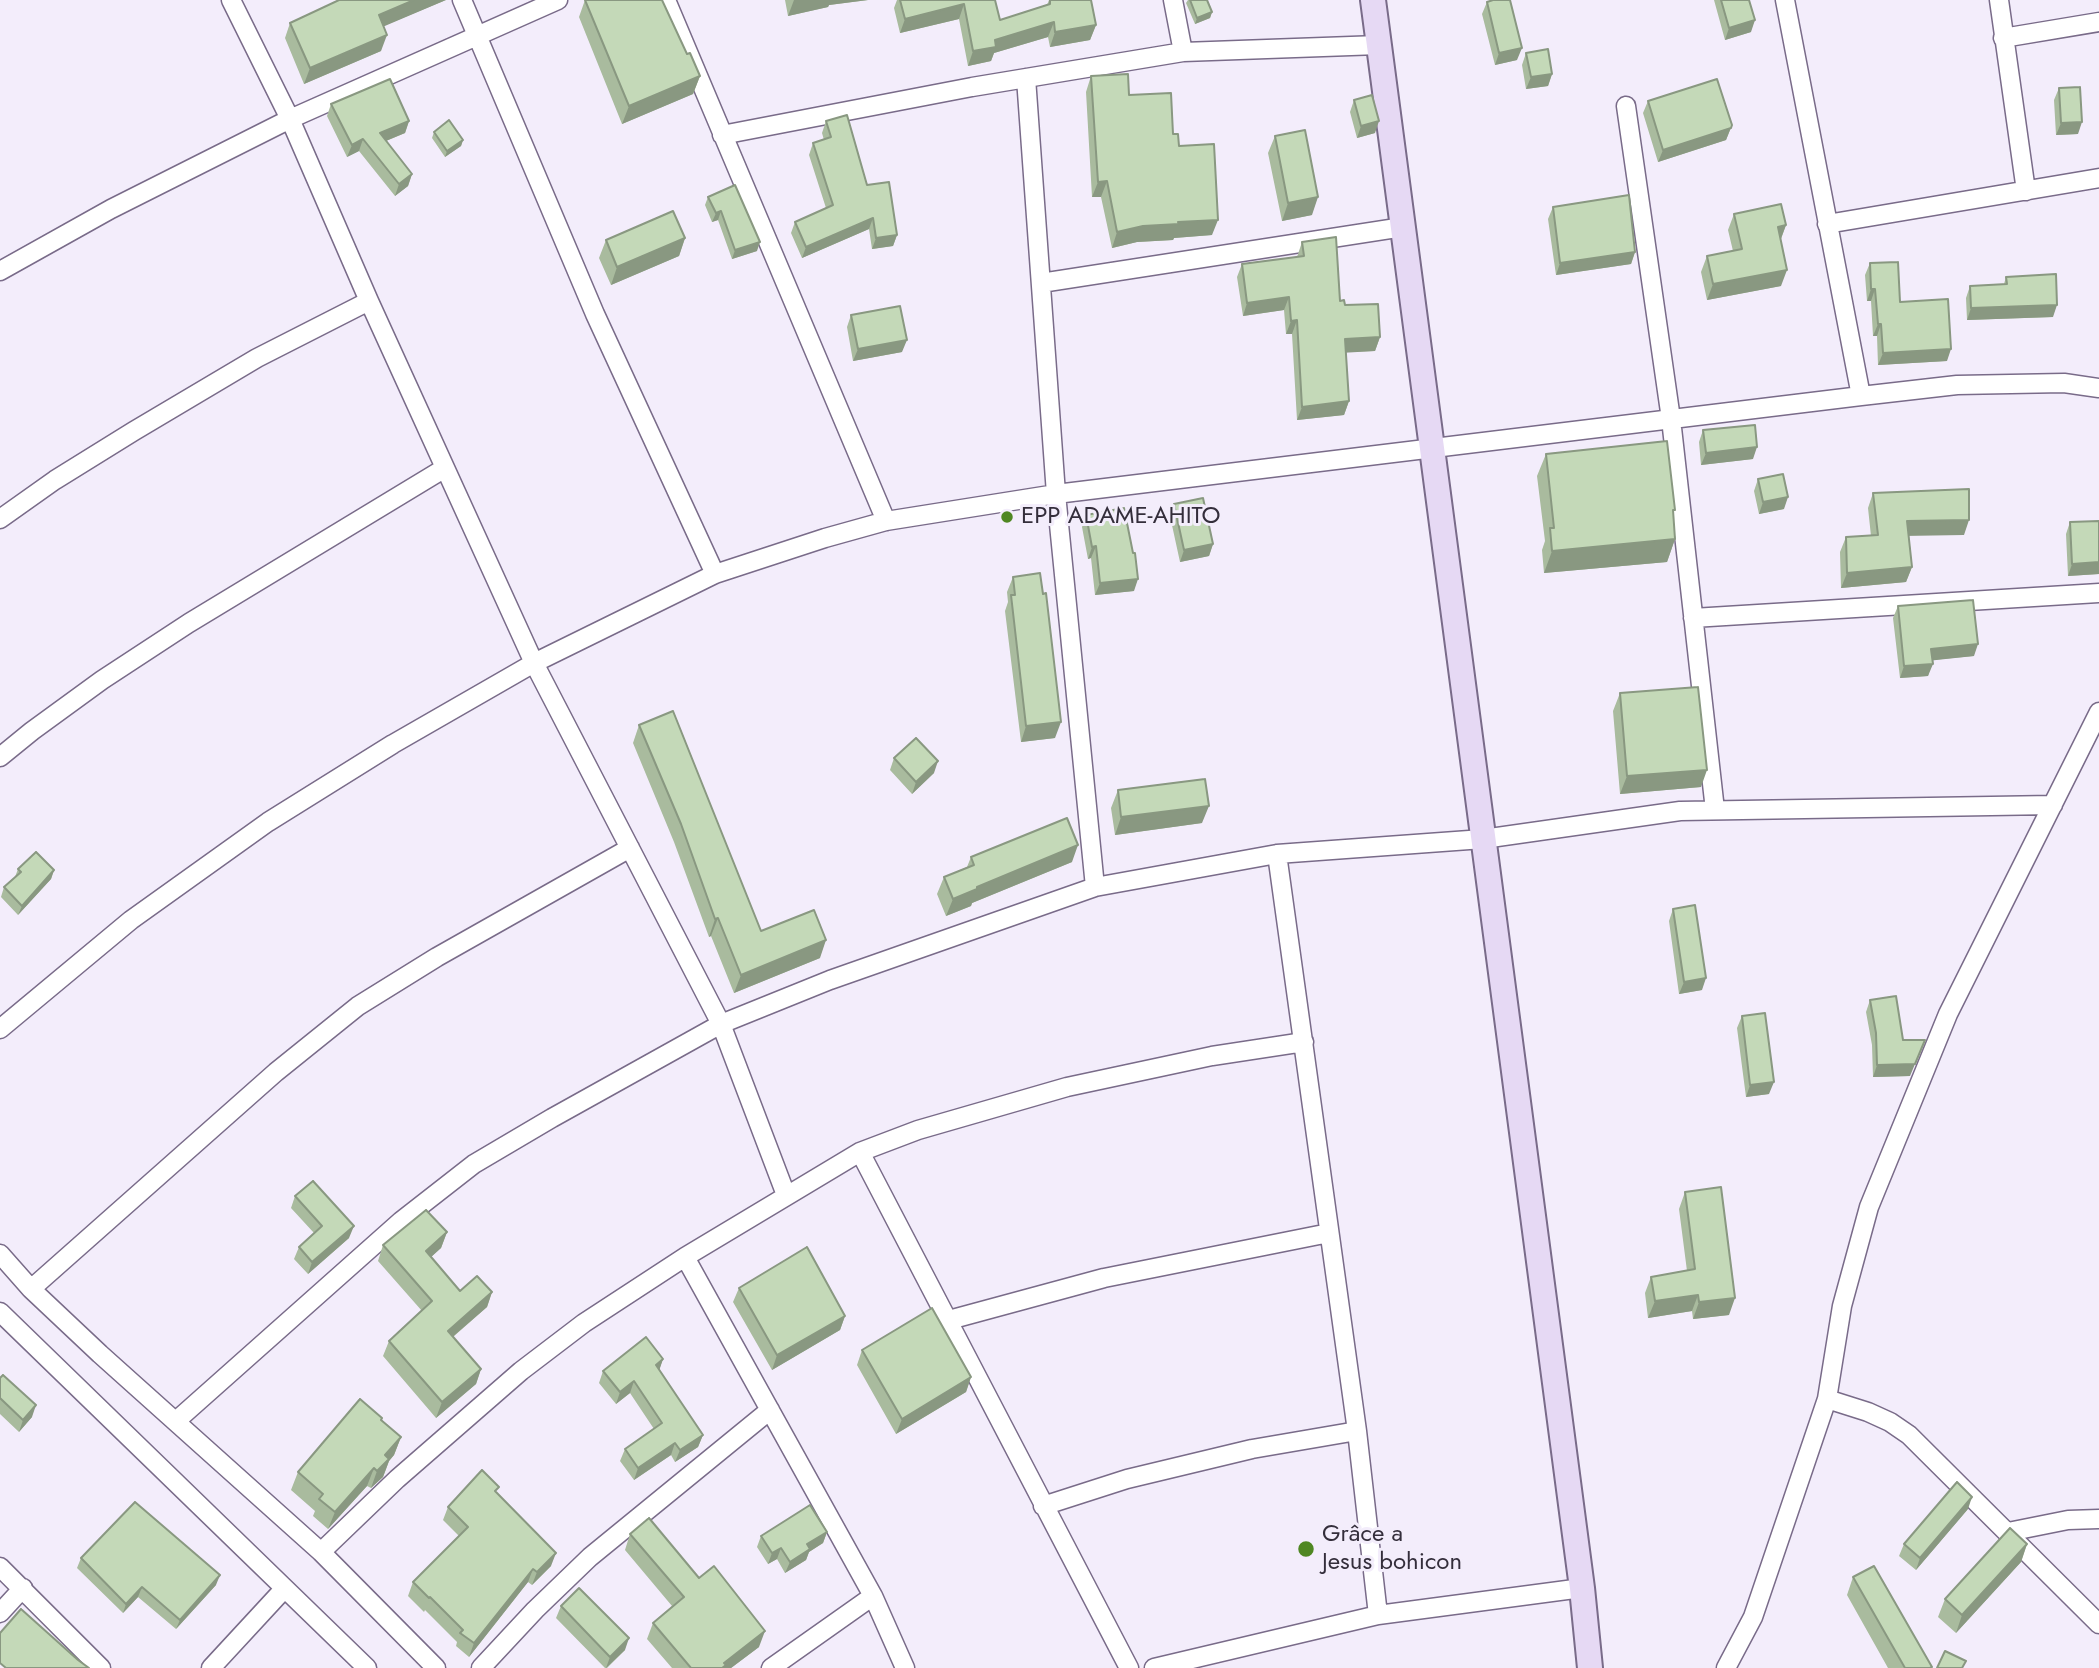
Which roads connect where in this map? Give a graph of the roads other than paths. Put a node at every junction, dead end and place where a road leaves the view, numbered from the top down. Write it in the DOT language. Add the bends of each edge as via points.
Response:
graph roads {
  1 [pos="231,0"];
  2 [pos="462,0"];
  3 [pos="558,0"];
  4 [pos="666,0"];
  5 [pos="1173,0"];
  6 [pos="1373,0"];
  7 [pos="1785,0"];
  8 [pos="1999,0"];
  9 [pos="2099,22"];
  10 [pos="476,34"];
  11 [pos="2003,38"];
  12 [pos="1379,44"];
  13 [pos="1183,52"];
  14 [pos="1026,78"];
  15 [pos="1626,106"];
  16 [pos="290,119"];
  17 [pos="722,135"];
  18 [pos="2099,178"];
  19 [pos="2026,191"];
  20 [pos="1827,224"];
  21 [pos="1403,227"];
  22 [pos="0,271"];
  23 [pos="1041,283"];
  24 [pos="369,301"];
  25 [pos="2099,388"];
  26 [pos="1861,396"];
  27 [pos="1671,419"];
  28 [pos="1432,448"];
  29 [pos="445,468"];
  30 [pos="1056,494"];
  31 [pos="0,519"];
  32 [pos="886,521"];
  33 [pos="715,574"];
  34 [pos="2099,593"];
  35 [pos="1693,618"];
  36 [pos="534,663"];
  37 [pos="2099,712"];
  38 [pos="0,757"];
  39 [pos="2053,805"];
  40 [pos="1715,810"];
  41 [pos="1483,839"];
  42 [pos="630,848"];
  43 [pos="1277,854"];
  44 [pos="1096,887"];
  45 [pos="721,1024"];
  46 [pos="0,1029"];
  47 [pos="1304,1042"];
  48 [pos="860,1152"];
  49 [pos="786,1195"];
  50 [pos="1329,1233"];
  51 [pos="0,1254"];
  52 [pos="685,1257"];
  53 [pos="31,1289"];
  54 [pos="0,1312"];
  55 [pos="948,1320"];
  56 [pos="1828,1399"];
  57 [pos="770,1410"];
  58 [pos="176,1421"];
  59 [pos="1357,1431"];
  60 [pos="1043,1506"];
  61 [pos="2099,1519"];
  62 [pos="2008,1532"];
  63 [pos="321,1552"];
  64 [pos="0,1567"];
  65 [pos="23,1588"];
  66 [pos="1582,1588"];
  67 [pos="284,1589"];
  68 [pos="873,1596"];
  69 [pos="0,1613"];
  70 [pos="1378,1615"];
  71 [pos="2099,1624"];
  72 [pos="101,1668"];
  73 [pos="211,1668"];
  74 [pos="367,1668"];
  75 [pos="436,1668"];
  76 [pos="481,1668"];
  77 [pos="771,1668"];
  78 [pos="905,1668"];
  79 [pos="1129,1668"];
  80 [pos="1154,1668"];
  81 [pos="1590,1668"];
  82 [pos="1602,1668"];
  83 [pos="1726,1668"];
  1 -- 16 [label="street"];
  2 -- 10 [label="street"];
  3 -- 10 [label="street"];
  4 -- 17 [label="street"];
  5 -- 13 [label="street"];
  6 -- 12 [label="main road"];
  7 -- 20 [label="street"];
  8 -- 11 [label="street"];
  9 -- 11 [label="street"];
  10 -- 16 [label="street"];
  10 -- 33 [label="street" via="595,314"];
  11 -- 19 [label="street"];
  12 -- 13 [label="street"];
  12 -- 21 [label="main road"];
  13 -- 14 [label="street"];
  14 -- 17 [label="street"];
  14 -- 23 [label="street"];
  15 -- 27 [label="street"];
  16 -- 22 [label="street"];
  16 -- 24 [label="street"];
  17 -- 32 [label="street"];
  18 -- 19 [label="street"];
  19 -- 20 [label="street"];
  20 -- 26 [label="street"];
  21 -- 23 [label="street"];
  21 -- 28 [label="main road"];
  23 -- 30 [label="street"];
  24 -- 29 [label="street"];
  24 -- 31 [label="street" via="201,391"];
  25 -- 26 [label="street" via="2064,383 1957,386"];
  26 -- 27 [label="street"];
  27 -- 28 [label="street"];
  27 -- 35 [label="street"];
  28 -- 30 [label="street"];
  28 -- 41 [label="main road"];
  29 -- 36 [label="street"];
  29 -- 38 [label="street" via="189,623 102,680"];
  30 -- 32 [label="street"];
  30 -- 44 [label="street"];
  32 -- 33 [label="street"];
  33 -- 36 [label="street"];
  34 -- 35 [label="street"];
  35 -- 40 [label="street"];
  36 -- 42 [label="street"];
  36 -- 46 [label="street" via="268,822 131,920"];
  37 -- 39 [label="street"];
  39 -- 40 [label="street"];
  39 -- 56 [label="street" via="1948,1014 1868,1207 1842,1306"];
  40 -- 41 [label="street"];
  41 -- 43 [label="street"];
  41 -- 66 [label="main road"];
  42 -- 45 [label="street"];
  42 -- 53 [label="street" via="358,1006 276,1072"];
  43 -- 44 [label="street"];
  43 -- 47 [label="street"];
  44 -- 45 [label="street" via="830,980"];
  45 -- 49 [label="street"];
  45 -- 58 [label="street" via="474,1164 401,1221"];
  47 -- 48 [label="street" via="1067,1087 918,1130"];
  47 -- 50 [label="street"];
  48 -- 49 [label="street"];
  48 -- 55 [label="street"];
  49 -- 52 [label="street"];
  50 -- 55 [label="street" via="1104,1278"];
  50 -- 59 [label="street"];
  51 -- 53 [label="street"];
  52 -- 57 [label="street"];
  52 -- 63 [label="street" via="521,1371"];
  53 -- 58 [label="street"];
  54 -- 67 [label="street"];
  55 -- 60 [label="street"];
  56 -- 62 [label="street" via="1868,1412 1909,1434"];
  56 -- 83 [label="street" via="1753,1617"];
  57 -- 68 [label="street"];
  57 -- 76 [label="street" via="590,1557"];
  58 -- 63 [label="street"];
  59 -- 60 [label="street" via="1252,1449"];
  59 -- 70 [label="street"];
  60 -- 79 [label="street"];
  61 -- 62 [label="street"];
  62 -- 71 [label="street"];
  63 -- 75 [label="street"];
  64 -- 65 [label="street"];
  65 -- 69 [label="street"];
  65 -- 72 [label="street"];
  66 -- 70 [label="street"];
  66 -- 81 [label="main road"];
  66 -- 82 [label="main road"];
  67 -- 73 [label="street"];
  67 -- 74 [label="street"];
  68 -- 77 [label="street"];
  68 -- 78 [label="street"];
  70 -- 80 [label="street"];
}
